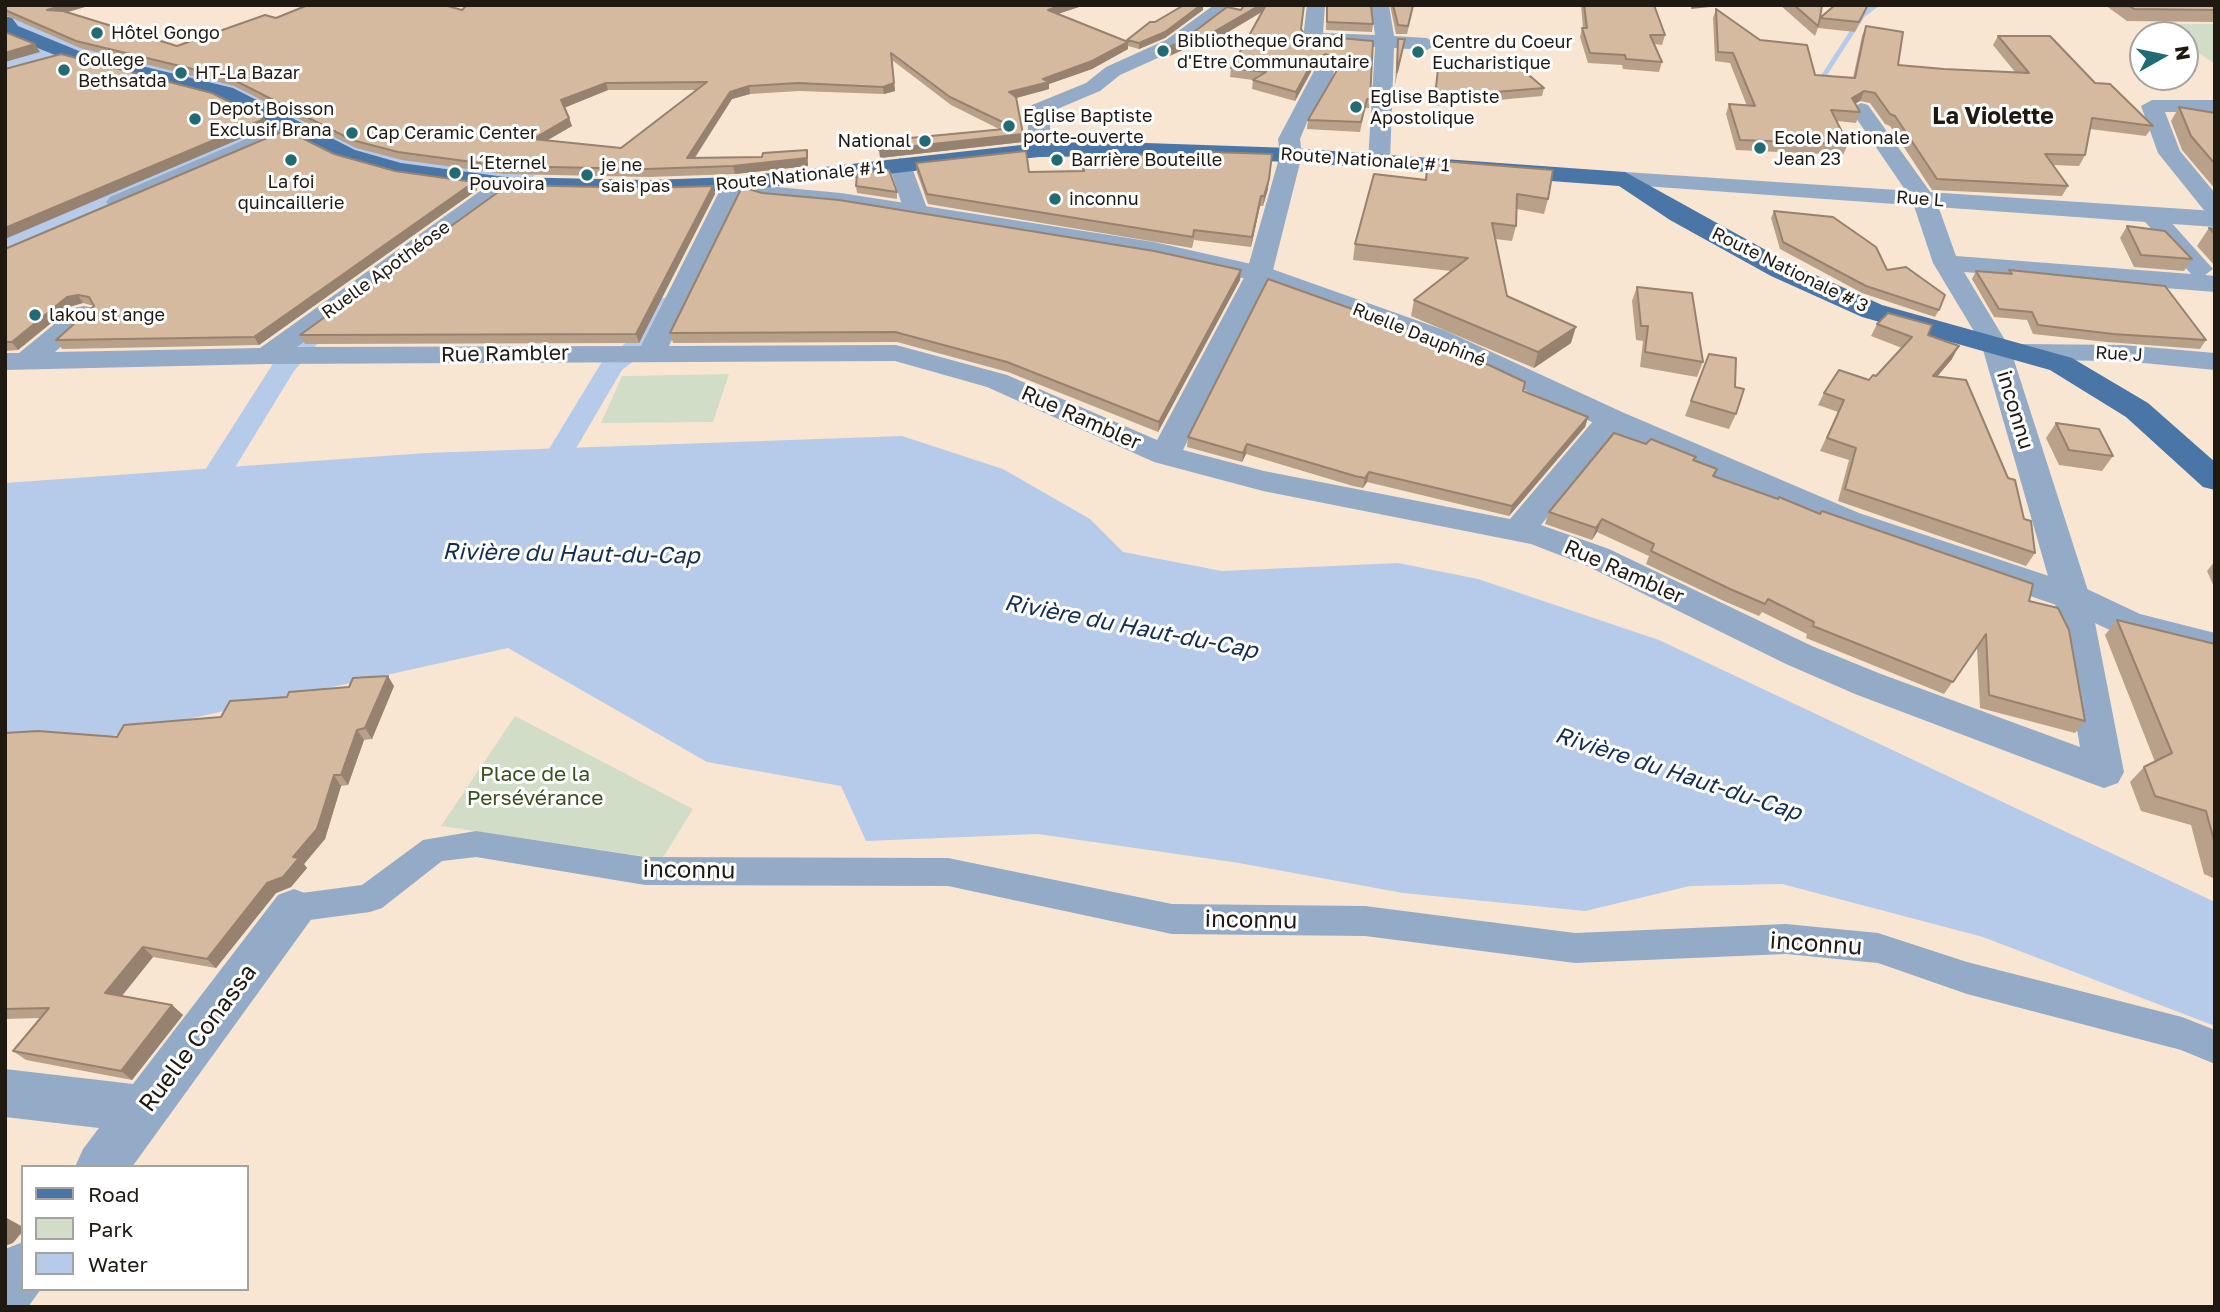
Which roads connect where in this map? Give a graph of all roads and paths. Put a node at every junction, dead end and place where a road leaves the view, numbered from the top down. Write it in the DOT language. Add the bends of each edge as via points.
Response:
graph roads {
  1 [pos="1226,5"];
  2 [pos="1316,5"];
  3 [pos="1380,5"];
  4 [pos="5,22"];
  5 [pos="1385,43"];
  6 [pos="1427,44"];
  7 [pos="66,53"];
  8 [pos="30,63"];
  9 [pos="1324,71"];
  10 [pos="2215,106"];
  11 [pos="1861,109"];
  12 [pos="290,126"];
  13 [pos="1039,150"];
  14 [pos="1291,155"];
  15 [pos="1379,161"];
  16 [pos="900,165"];
  17 [pos="1625,179"];
  18 [pos="505,184"];
  19 [pos="735,184"];
  20 [pos="1924,200"];
  21 [pos="2215,209"];
  22 [pos="916,211"];
  23 [pos="92,213"];
  24 [pos="2151,215"];
  25 [pos="2215,219"];
  26 [pos="1946,263"];
  27 [pos="1259,274"];
  28 [pos="2214,285"];
  29 [pos="84,314"];
  30 [pos="2009,347"];
  31 [pos="652,352"];
  32 [pos="267,356"];
  33 [pos="16,362"];
  34 [pos="2215,362"];
  35 [pos="1611,419"];
  36 [pos="1165,455"];
  37 [pos="2215,480"];
  38 [pos="1519,530"];
  39 [pos="2072,597"];
  40 [pos="2215,623"];
  41 [pos="2215,647"];
  42 [pos="2104,772"];
  43 [pos="295,908"];
  44 [pos="2215,1047"];
  45 [pos="5,1094"];
  46 [pos="144,1109"];
  47 [pos="102,1165"];
  48 [pos="21,1272"];
  49 [pos="5,1292"];
  1 -- 13 [label="street" via="1173,44 1113,71 1093,87 1039,109"];
  2 -- 5 [label="street" via="1313,38"];
  3 -- 5 [label="street"];
  4 -- 7 [label="main road, Route Nationale # 1" via="11,30"];
  5 -- 6 [label="street"];
  5 -- 15 [label="street"];
  7 -- 8 [label="street"];
  7 -- 12 [label="main road, Route Nationale # 1" via="225,93"];
  9 -- 14 [label="street" via="1289,139"];
  10 -- 21 [label="street" via="2152,106 2169,153"];
  11 -- 20 [label="street, inconnu"];
  12 -- 18 [label="main road, Route Nationale # 1" via="347,155 399,170"];
  12 -- 23 [label="street"];
  13 -- 14 [label="main road, Route Nationale # 1"];
  13 -- 16 [label="main road, Route Nationale # 1"];
  14 -- 15 [label="main road, Route Nationale # 1"];
  14 -- 27 [label="street"];
  15 -- 17 [label="main road, Route Nationale # 1"];
  16 -- 19 [label="main road, Route Nationale # 1"];
  16 -- 22 [label="street"];
  17 -- 20 [label="street, Rue L"];
  17 -- 30 [label="main road, Route Nationale # 3" via="1679,215 1781,270 1872,311"];
  18 -- 19 [label="main road, Route Nationale # 1"];
  18 -- 32 [label="street, Ruelle Apothéose"];
  19 -- 22 [label="street, Ruelle Dauphiné" via="764,193"];
  19 -- 31 [label="street"];
  20 -- 24 [label="street, Rue L"];
  20 -- 26 [label="street, inconnu"];
  22 -- 27 [label="street, Ruelle Dauphiné" via="1154,250"];
  24 -- 25 [label="street, Rue L"];
  24 -- 28 [label="street"];
  26 -- 28 [label="street"];
  26 -- 30 [label="street, inconnu"];
  27 -- 35 [label="street, Ruelle Dauphiné" via="1434,336"];
  27 -- 36 [label="street"];
  29 -- 33 [label="street"];
  30 -- 34 [label="street, Rue J"];
  30 -- 37 [label="main road, Route Nationale # 3" via="2061,364 2101,386 2137,410"];
  30 -- 39 [label="street, inconnu"];
  31 -- 32 [label="street, Rue Rambler"];
  31 -- 36 [label="street, Rue Rambler" via="896,353 997,381"];
  32 -- 33 [label="street, Rue Rambler"];
  35 -- 38 [label="street"];
  35 -- 39 [label="street, Ruelle Dauphiné" via="1847,522"];
  36 -- 38 [label="street, Rue Rambler" via="1263,481"];
  38 -- 42 [label="street, Rue Rambler" via="1597,557 1868,684"];
  39 -- 40 [label="street, Ruelle Dauphiné" via="2126,600"];
  39 -- 41 [label="street, Ruelle Dauphiné" via="2129,624"];
  39 -- 42 [label="street, inconnu"];
  43 -- 44 [label="street, inconnu" via="370,898 434,849 476,844 645,871 948,872 1172,919 1365,922 1575,948 1786,939 1878,948 1967,978 2182,1034"];
  43 -- 46 [label="street, Ruelle Conassa"];
  45 -- 46 [label="street"];
  46 -- 47 [label="street, Ruelle Conassa"];
  48 -- 49 [label="street"];
}
